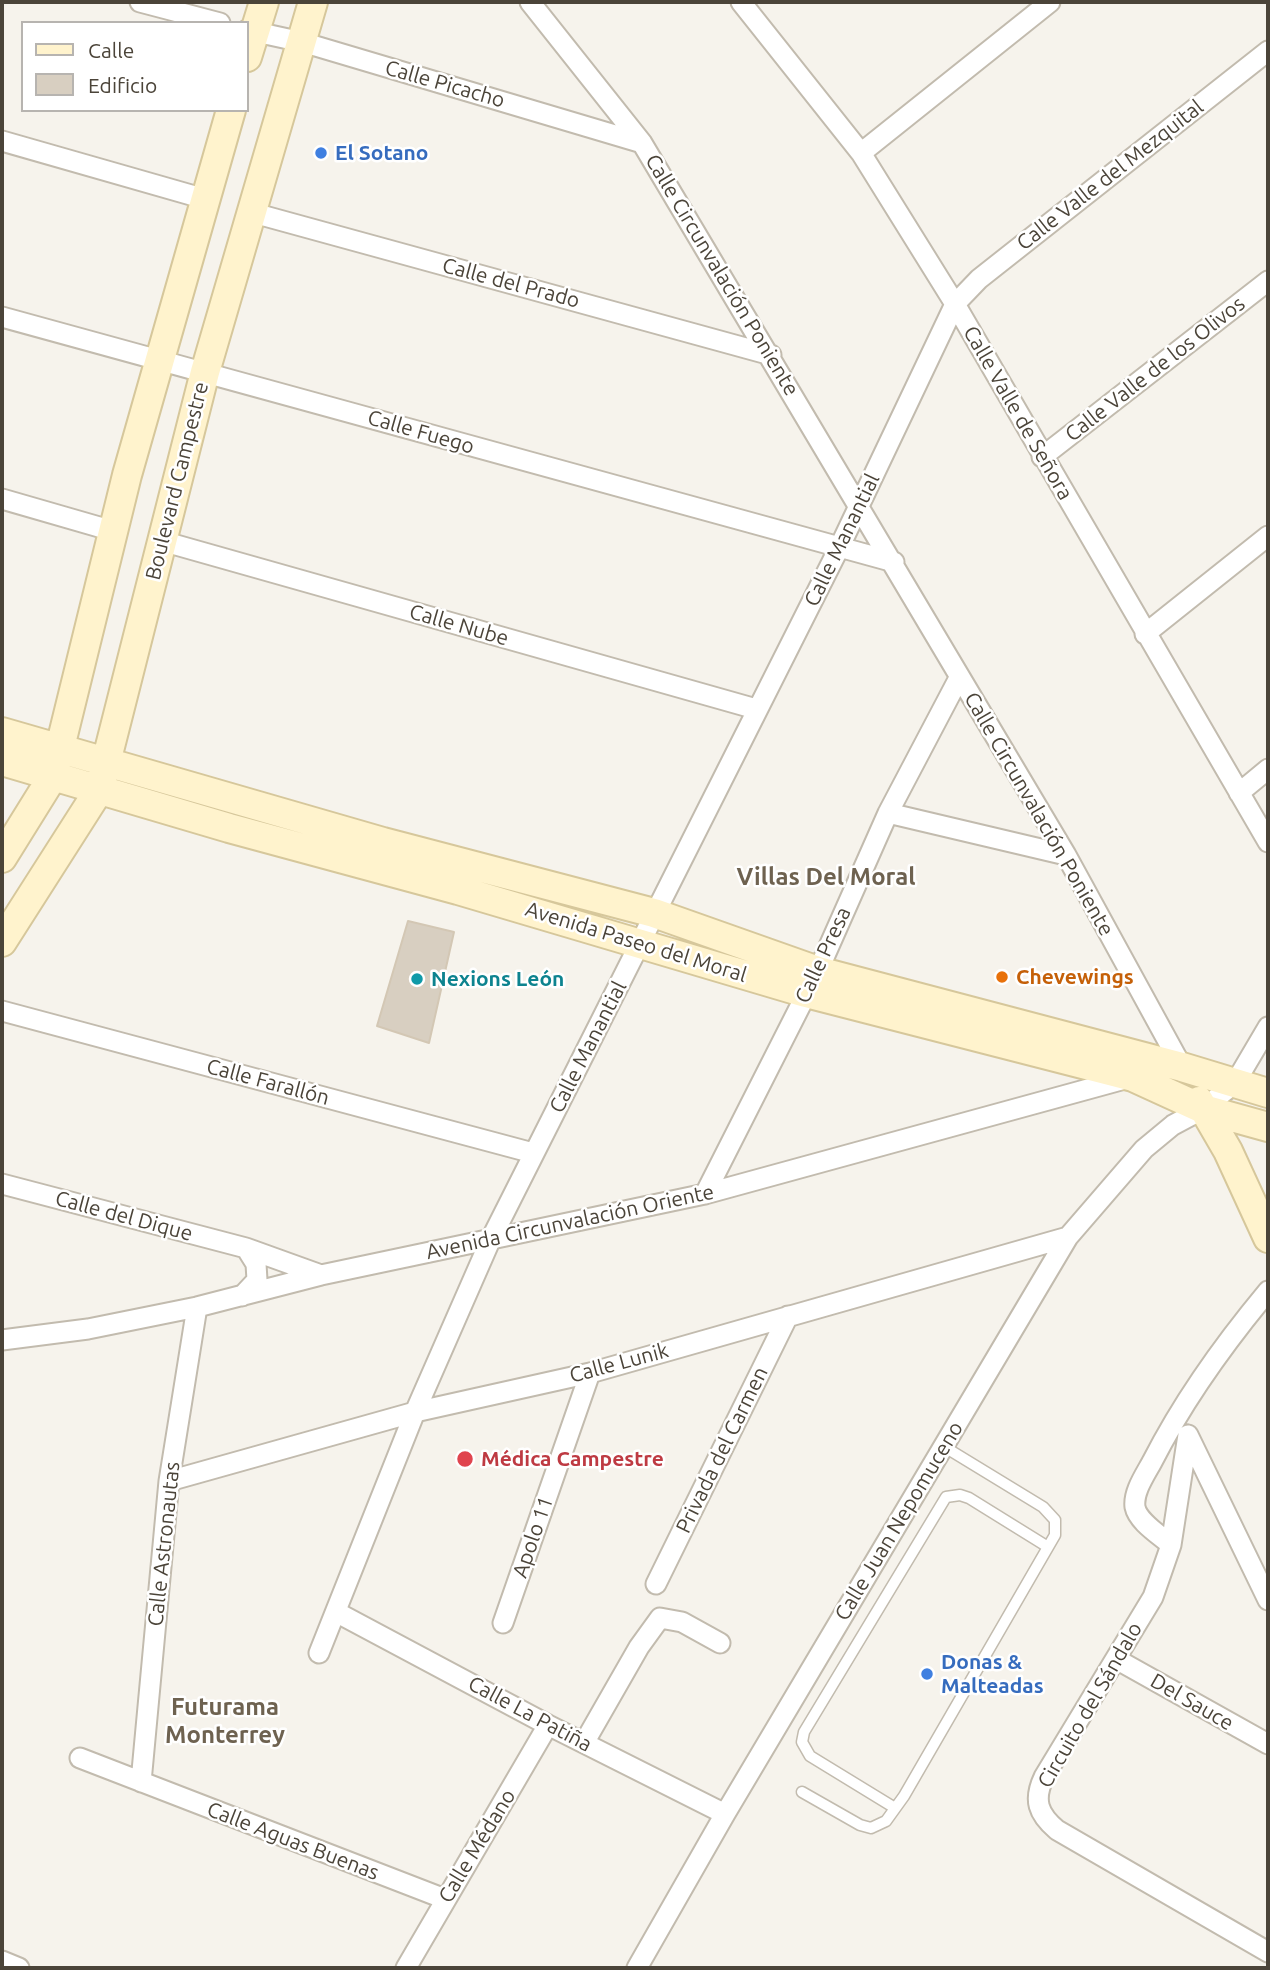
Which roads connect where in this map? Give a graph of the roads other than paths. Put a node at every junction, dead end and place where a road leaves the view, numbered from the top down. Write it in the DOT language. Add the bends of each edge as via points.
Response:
graph roads {
  1 [pos="140,2"];
  2 [pos="264,2"];
  3 [pos="313,2"];
  4 [pos="530,2"];
  5 [pos="1050,2"];
  6 [pos="750,5"];
  7 [pos="212,21"];
  8 [pos="249,40"];
  9 [pos="302,42"];
  10 [pos="1268,51"];
  11 [pos="230,112"];
  12 [pos="2,141"];
  13 [pos="642,143"];
  14 [pos="862,153"];
  15 [pos="205,199"];
  16 [pos="250,212"];
  17 [pos="1268,281"];
  18 [pos="955,304"];
  19 [pos="2,317"];
  20 [pos="771,355"];
  21 [pos="160,359"];
  22 [pos="205,372"];
  23 [pos="1042,457"];
  24 [pos="2,499"];
  25 [pos="860,503"];
  26 [pos="113,531"];
  27 [pos="1268,536"];
  28 [pos="162,541"];
  29 [pos="839,548"];
  30 [pos="894,562"];
  31 [pos="1145,634"];
  32 [pos="959,678"];
  33 [pos="756,709"];
  34 [pos="2,732"];
  35 [pos="62,747"];
  36 [pos="2,761"];
  37 [pos="108,762"];
  38 [pos="1268,769"];
  39 [pos="53,776"];
  40 [pos="99,790"];
  41 [pos="1239,793"];
  42 [pos="888,813"];
  43 [pos="1268,842"];
  44 [pos="1066,855"];
  45 [pos="2,858"];
  46 [pos="654,913"];
  47 [pos="2,942"];
  48 [pos="641,943"];
  49 [pos="812,982"];
  50 [pos="2,1011"];
  51 [pos="1268,1027"];
  52 [pos="1182,1067"];
  53 [pos="1133,1077"];
  54 [pos="1234,1083"];
  55 [pos="1268,1093"];
  56 [pos="1203,1109"];
  57 [pos="1268,1126"];
  58 [pos="533,1153"];
  59 [pos="2,1184"];
  60 [pos="705,1194"];
  61 [pos="1068,1237"];
  62 [pos="1268,1238"];
  63 [pos="489,1241"];
  64 [pos="246,1248"];
  65 [pos="321,1275"];
  66 [pos="1268,1291"];
  67 [pos="242,1296"];
  68 [pos="197,1307"];
  69 [pos="788,1316"];
  70 [pos="2,1340"];
  71 [pos="590,1373"];
  72 [pos="415,1412"];
  73 [pos="1177,1412"];
  74 [pos="1188,1435"];
  75 [pos="943,1446"];
  76 [pos="169,1481"];
  77 [pos="1171,1545"];
  78 [pos="1048,1547"];
  79 [pos="656,1584"];
  80 [pos="1268,1600"];
  81 [pos="336,1612"];
  82 [pos="503,1623"];
  83 [pos="720,1643"];
  84 [pos="319,1653"];
  85 [pos="1116,1658"];
  86 [pos="548,1725"];
  87 [pos="584,1743"];
  88 [pos="1268,1744"];
  89 [pos="80,1758"];
  90 [pos="141,1782"];
  91 [pos="802,1792"];
  92 [pos="895,1808"];
  93 [pos="725,1814"];
  94 [pos="445,1899"];
  95 [pos="1268,1952"];
  96 [pos="2,1961"];
  97 [pos="19,1968"];
  98 [pos="406,1968"];
  99 [pos="637,1968"];
  1 -- 7 [label="street"];
  2 -- 8 [label="street"];
  3 -- 9 [label="street, Boulevard Campestre"];
  4 -- 13 [label="street, Calle Circunvalación Poniente"];
  5 -- 14 [label="street"];
  6 -- 14 [label="street, Calle Valle de Señora"];
  8 -- 9 [label="street, Calle Picacho"];
  9 -- 13 [label="street, Calle Picacho"];
  9 -- 16 [label="street, Boulevard Campestre"];
  10 -- 18 [label="street, Calle Valle del Mezquital" via="979,279"];
  11 -- 15 [label="street"];
  12 -- 15 [label="street"];
  13 -- 20 [label="street, Calle Circunvalación Poniente"];
  14 -- 18 [label="street, Calle Valle de Señora"];
  15 -- 21 [label="street"];
  16 -- 20 [label="street, Calle del Prado"];
  16 -- 22 [label="street, Boulevard Campestre"];
  17 -- 23 [label="street, Calle Valle de los Olivos"];
  18 -- 23 [label="street, Calle Valle de Señora"];
  18 -- 25 [label="street, Calle Manantial"];
  19 -- 21 [label="street, Calle Fuego"];
  20 -- 25 [label="street, Calle Circunvalación Poniente"];
  21 -- 22 [label="street, Calle Fuego"];
  21 -- 26 [label="street"];
  22 -- 28 [label="street, Boulevard Campestre"];
  22 -- 29 [label="street, Calle Fuego"];
  23 -- 31 [label="street, Calle Valle de Señora"];
  24 -- 26 [label="street"];
  25 -- 29 [label="street, Calle Manantial"];
  25 -- 30 [label="street, Calle Circunvalación Poniente"];
  26 -- 35 [label="street"];
  27 -- 31 [label="street"];
  28 -- 33 [label="street, Calle Nube"];
  28 -- 37 [label="street, Boulevard Campestre"];
  29 -- 30 [label="street"];
  29 -- 33 [label="street, Calle Manantial"];
  30 -- 32 [label="street, Calle Circunvalación Poniente"];
  31 -- 41 [label="street, Calle Valle de Señora"];
  32 -- 42 [label="street, Calle Presa"];
  32 -- 44 [label="street, Calle Circunvalación Poniente"];
  33 -- 46 [label="street, Calle Manantial"];
  34 -- 35 [label="street, Avenida Paseo del Moral"];
  35 -- 37 [label="street, Avenida Paseo del Moral"];
  35 -- 39 [label="street"];
  36 -- 39 [label="street, Avenida Paseo del Moral"];
  37 -- 40 [label="street, Boulevard Campestre"];
  37 -- 46 [label="street, Avenida Paseo del Moral" via="383,842"];
  38 -- 41 [label="street"];
  39 -- 40 [label="street, Avenida Paseo del Moral"];
  39 -- 45 [label="street"];
  40 -- 47 [label="street, Boulevard Campestre"];
  40 -- 48 [label="street, Avenida Paseo del Moral"];
  41 -- 43 [label="street, Calle Valle de Señora"];
  42 -- 44 [label="street"];
  42 -- 49 [label="street, Calle Presa"];
  44 -- 52 [label="street, Calle Circunvalación Poniente"];
  46 -- 48 [label="street, Calle Manantial"];
  46 -- 49 [label="street, Avenida Paseo del Moral"];
  48 -- 49 [label="street, Avenida Paseo del Moral"];
  48 -- 58 [label="street, Calle Manantial"];
  49 -- 52 [label="street, Avenida Paseo del Moral"];
  49 -- 53 [label="street, Avenida Paseo del Moral"];
  49 -- 60 [label="street, Calle Presa"];
  50 -- 58 [label="street, Calle Farallón"];
  51 -- 54 [label="street, Calle Juan Nepomuceno"];
  52 -- 54 [label="street, Avenida Paseo del Moral"];
  52 -- 56 [label="street"];
  53 -- 56 [label="street, Avenida Paseo del Moral"];
  53 -- 60 [label="street, Avenida Circunvalación Oriente"];
  54 -- 55 [label="street, Avenida Paseo del Moral"];
  54 -- 56 [label="street, Calle Juan Nepomuceno"];
  56 -- 57 [label="street, Avenida Paseo del Moral"];
  56 -- 61 [label="street, Calle Juan Nepomuceno" via="1173,1125 1144,1149"];
  56 -- 62 [label="street"];
  58 -- 63 [label="street, Calle Manantial"];
  59 -- 64 [label="street, Calle del Dique"];
  60 -- 63 [label="street, Avenida Circunvalación Oriente"];
  61 -- 69 [label="street, Calle Lunik"];
  61 -- 75 [label="street, Calle Juan Nepomuceno"];
  63 -- 65 [label="street, Avenida Circunvalación Oriente"];
  63 -- 72 [label="street, Calle Manantial"];
  64 -- 65 [label="street, Calle del Dique"];
  64 -- 67 [label="street" via="256,1264 257,1280"];
  65 -- 67 [label="street, Avenida Circunvalación Oriente"];
  66 -- 73 [label="street"];
  67 -- 68 [label="street, Avenida Circunvalación Oriente"];
  68 -- 70 [label="street, Avenida Circunvalación Oriente" via="88,1329"];
  68 -- 76 [label="street, Calle Astronautas"];
  69 -- 71 [label="street, Calle Lunik"];
  69 -- 79 [label="street, Privada del Carmen"];
  71 -- 72 [label="street, Calle Lunik"];
  71 -- 82 [label="street, Apolo 11"];
  72 -- 76 [label="street, Calle Lunik"];
  72 -- 81 [label="street, Calle Manantial"];
  73 -- 74 [label="street"];
  73 -- 77 [label="street" via="1135,1499 1139,1517"];
  74 -- 77 [label="street, Circuito del Sándalo"];
  74 -- 80 [label="street"];
  75 -- 78 [label="lane" via="1051,1514 1057,1528"];
  75 -- 93 [label="street, Calle Juan Nepomuceno"];
  76 -- 90 [label="street, Calle Astronautas"];
  77 -- 85 [label="street, Circuito del Sándalo" via="1153,1597"];
  78 -- 92 [label="lane"];
  78 -- 92 [label="lane" via="969,1498 946,1497 804,1732 802,1742 810,1756"];
  81 -- 84 [label="street, Calle Manantial"];
  81 -- 86 [label="street, Calle La Patiña"];
  83 -- 87 [label="street" via="682,1622 660,1618"];
  85 -- 88 [label="street, Del Sauce"];
  85 -- 95 [label="street, Circuito del Sándalo" via="1044,1777 1037,1799 1040,1811 1057,1830"];
  86 -- 87 [label="street, Calle La Patiña"];
  86 -- 94 [label="street, Calle Médano"];
  87 -- 93 [label="street, Calle La Patiña"];
  89 -- 90 [label="street, Calle Aguas Buenas"];
  90 -- 94 [label="street, Calle Aguas Buenas"];
  91 -- 92 [label="lane" via="871,1828 886,1821"];
  93 -- 99 [label="street, Calle Juan Nepomuceno"];
  94 -- 98 [label="street, Calle Médano"];
  96 -- 97 [label="street"];
}
